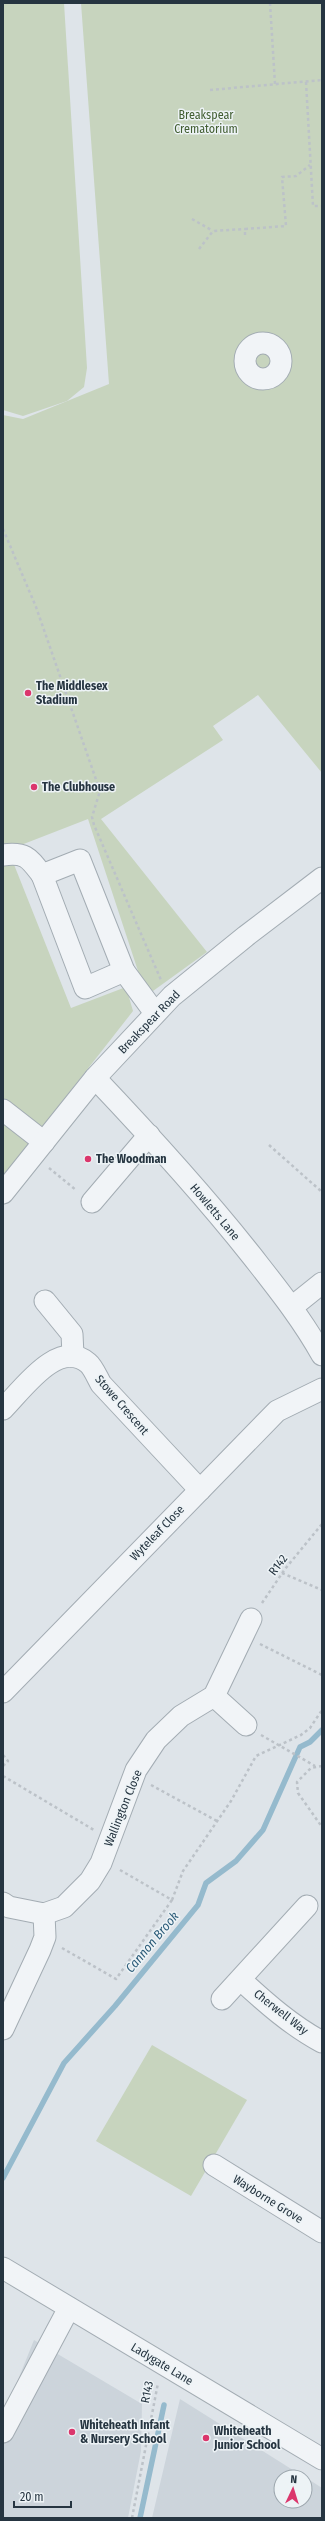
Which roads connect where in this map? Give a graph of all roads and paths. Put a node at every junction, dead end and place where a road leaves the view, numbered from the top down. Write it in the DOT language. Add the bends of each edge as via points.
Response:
graph roads {
  1 [pos="270,3"];
  2 [pos="322,80"];
  3 [pos="306,82"];
  4 [pos="274,84"];
  5 [pos="210,90"];
  6 [pos="310,165"];
  7 [pos="322,206"];
  8 [pos="192,219"];
  9 [pos="245,229"];
  10 [pos="213,231"];
  11 [pos="245,235"];
  12 [pos="199,249"];
  13 [pos="3,529"];
  14 [pos="3,855"];
  15 [pos="42,875"];
  16 [pos="322,878"];
  17 [pos="124,971"];
  18 [pos="172,996"];
  19 [pos="155,1014"];
  20 [pos="95,1078"];
  21 [pos="3,1110"];
  22 [pos="149,1135"];
  23 [pos="269,1145"];
  24 [pos="38,1149"];
  25 [pos="322,1192"];
  26 [pos="3,1193"];
  27 [pos="92,1202"];
  28 [pos="322,1283"];
  29 [pos="45,1301"];
  30 [pos="292,1307"];
  31 [pos="73,1355"];
  32 [pos="322,1355"];
  33 [pos="322,1389"];
  34 [pos="3,1409"];
  35 [pos="200,1490"];
  36 [pos="322,1524"];
  37 [pos="282,1573"];
  38 [pos="322,1590"];
  39 [pos="247,1627"];
  40 [pos="322,1675"];
  41 [pos="3,1692"];
  42 [pos="214,1696"];
  43 [pos="322,1710"];
  44 [pos="246,1725"];
  45 [pos="277,1746"];
  46 [pos="3,1755"];
  47 [pos="3,1766"];
  48 [pos="316,1766"];
  49 [pos="322,1766"];
  50 [pos="3,1776"];
  51 [pos="134,1776"];
  52 [pos="217,1821"];
  53 [pos="322,1826"];
  54 [pos="110,1840"];
  55 [pos="102,1860"];
  56 [pos="172,1900"];
  57 [pos="3,1903"];
  58 [pos="307,1906"];
  59 [pos="44,1914"];
  60 [pos="45,1937"];
  61 [pos="241,1980"];
  62 [pos="222,1999"];
  63 [pos="3,2029"];
  64 [pos="322,2042"];
  65 [pos="214,2165"];
  66 [pos="322,2232"];
  67 [pos="3,2268"];
  68 [pos="70,2308"];
  69 [pos="161,2364"];
  70 [pos="3,2432"];
  71 [pos="322,2459"];
  72 [pos="132,2518"];
  1 -- 4 [label="path"];
  2 -- 3 [label="path"];
  3 -- 4 [label="path"];
  3 -- 6 [label="path"];
  4 -- 5 [label="path"];
  6 -- 7 [label="path" via="313,206"];
  6 -- 9 [label="path" via="296,176 282,176 286,226"];
  8 -- 10 [label="path"];
  9 -- 10 [label="path"];
  9 -- 11 [label="path"];
  10 -- 12 [label="path"];
  13 -- 18 [label="path" via="36,607 100,791 92,817 94,825 158,977"];
  14 -- 15 [label="street" via="18,854 28,857"];
  15 -- 17 [label="street" via="80,860"];
  15 -- 17 [label="street" via="85,988"];
  16 -- 18 [label="street, Breakspear Road"];
  17 -- 19 [label="street"];
  18 -- 19 [label="street, Breakspear Road"];
  19 -- 20 [label="street, Breakspear Road"];
  20 -- 22 [label="street, Howletts Lane"];
  20 -- 24 [label="street, Breakspear Road"];
  21 -- 24 [label="street"];
  22 -- 27 [label="street"];
  22 -- 30 [label="street, Howletts Lane"];
  23 -- 25 [label="path"];
  24 -- 26 [label="street, Breakspear Road"];
  24 -- 27 [label="path"];
  28 -- 30 [label="street"];
  29 -- 31 [label="street" via="72,1334"];
  30 -- 32 [label="street, Howletts Lane"];
  31 -- 34 [label="street" via="64,1355 50,1362"];
  31 -- 35 [label="street, Stowe Crescent" via="89,1363 101,1384"];
  33 -- 35 [label="street, Wyteleaf Close" via="277,1411"];
  35 -- 41 [label="street, Wyteleaf Close"];
  36 -- 37 [label="path, R142"];
  37 -- 38 [label="path"];
  37 -- 39 [label="path, R142"];
  39 -- 40 [label="path"];
  39 -- 42 [label="street"];
  42 -- 44 [label="street"];
  42 -- 51 [label="street, Wallington Close" via="182,1716 156,1740"];
  43 -- 45 [label="path" via="310,1728"];
  44 -- 45 [label="path"];
  45 -- 48 [label="path"];
  45 -- 52 [label="path" via="256,1756"];
  46 -- 47 [label="path" via="8,1760"];
  48 -- 49 [label="path"];
  48 -- 53 [label="path" via="297,1782 298,1793"];
  50 -- 54 [label="path"];
  51 -- 52 [label="path"];
  51 -- 54 [label="street, Wallington Close"];
  52 -- 56 [label="path" via="183,1871"];
  54 -- 55 [label="street, Wallington Close"];
  55 -- 56 [label="path"];
  55 -- 59 [label="street, Wallington Close" via="90,1881 64,1906"];
  56 -- 60 [label="path" via="116,1979"];
  57 -- 59 [label="street" via="9,1907"];
  58 -- 61 [label="street"];
  59 -- 60 [label="street"];
  60 -- 63 [label="street"];
  61 -- 62 [label="street"];
  61 -- 64 [label="street, Cherwell Way" via="287,2020"];
  65 -- 66 [label="street, Wayborne Grove"];
  67 -- 68 [label="street, Ladygate Lane"];
  68 -- 69 [label="street, Ladygate Lane"];
  68 -- 70 [label="street"];
  69 -- 71 [label="street, Ladygate Lane"];
  69 -- 72 [label="path, R143"];
}
